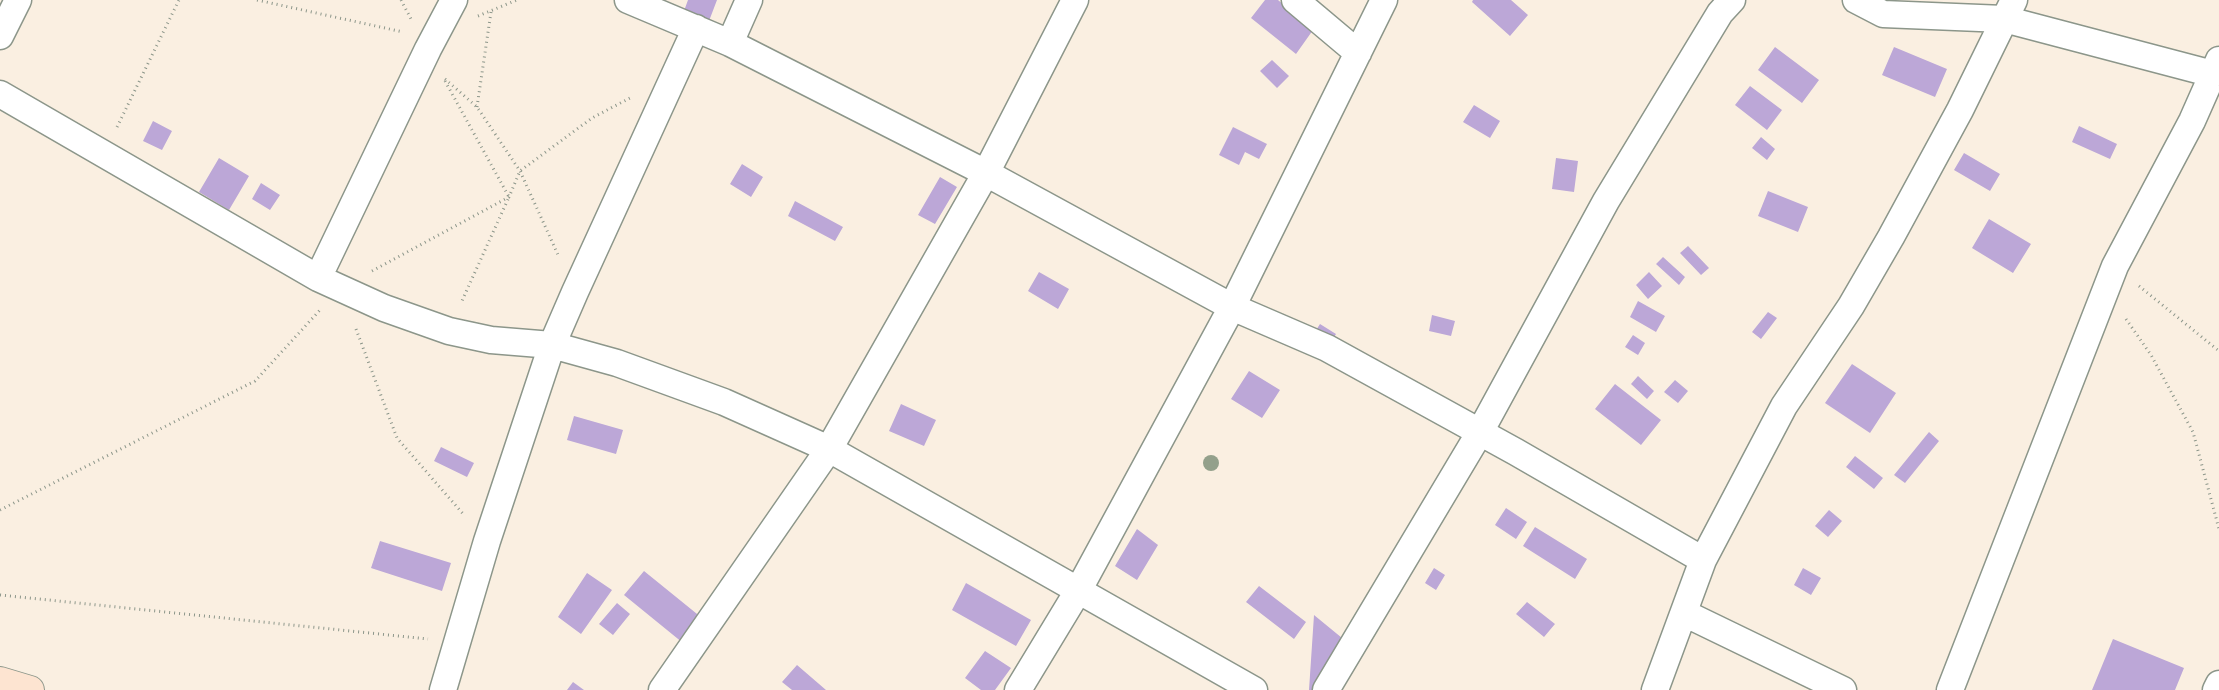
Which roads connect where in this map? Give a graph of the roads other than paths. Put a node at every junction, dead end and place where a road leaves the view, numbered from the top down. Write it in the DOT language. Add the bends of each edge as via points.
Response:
graph roads {
  1 [pos="18,0"];
  2 [pos="454,0"];
  3 [pos="628,0"];
  4 [pos="749,0"];
  5 [pos="1074,0"];
  6 [pos="1295,0"];
  7 [pos="1384,0"];
  8 [pos="1732,0"];
  9 [pos="1856,0"];
  10 [pos="2009,9"];
  11 [pos="696,28"];
  12 [pos="0,36"];
  13 [pos="730,43"];
  14 [pos="1358,53"];
  15 [pos="2216,67"];
  16 [pos="0,94"];
  17 [pos="986,173"];
  18 [pos="329,283"];
  19 [pos="1232,307"];
  20 [pos="552,345"];
  21 [pos="1480,432"];
  22 [pos="829,449"];
  23 [pos="1703,560"];
  24 [pos="1078,591"];
  25 [pos="1684,613"];
  26 [pos="0,681"];
  27 [pos="2219,684"];
  28 [pos="30,690"];
  29 [pos="443,690"];
  30 [pos="662,690"];
  31 [pos="1018,690"];
  32 [pos="1254,690"];
  33 [pos="1326,690"];
  34 [pos="1655,690"];
  35 [pos="1843,690"];
  36 [pos="1950,690"];
  37 [pos="2216,690"];
  1 -- 12 [label="street"];
  2 -- 18 [label="street" via="429,38"];
  3 -- 11 [label="street"];
  4 -- 13 [label="street"];
  5 -- 17 [label="street"];
  6 -- 14 [label="street"];
  7 -- 14 [label="street"];
  8 -- 21 [label="street" via="1720,13 1606,201"];
  9 -- 10 [label="street" via="1883,14"];
  10 -- 15 [label="street"];
  10 -- 23 [label="street" via="1960,110 1891,237 1851,306 1784,406"];
  11 -- 13 [label="street"];
  11 -- 20 [label="street"];
  13 -- 17 [label="street"];
  14 -- 19 [label="street"];
  15 -- 36 [label="street" via="2172,162 2110,277"];
  16 -- 18 [label="street"];
  17 -- 19 [label="street"];
  17 -- 22 [label="street"];
  18 -- 20 [label="street" via="384,308 449,331 491,340"];
  19 -- 21 [label="street" via="1327,348"];
  19 -- 24 [label="street"];
  20 -- 22 [label="street" via="617,363 724,402"];
  20 -- 29 [label="street" via="487,541"];
  21 -- 23 [label="street"];
  21 -- 33 [label="street"];
  22 -- 24 [label="street"];
  22 -- 30 [label="street"];
  23 -- 25 [label="street"];
  24 -- 31 [label="street"];
  24 -- 32 [label="street"];
  25 -- 34 [label="street"];
  25 -- 35 [label="street"];
  26 -- 28 [label="street"];
  27 -- 37 [label="street"];
}
